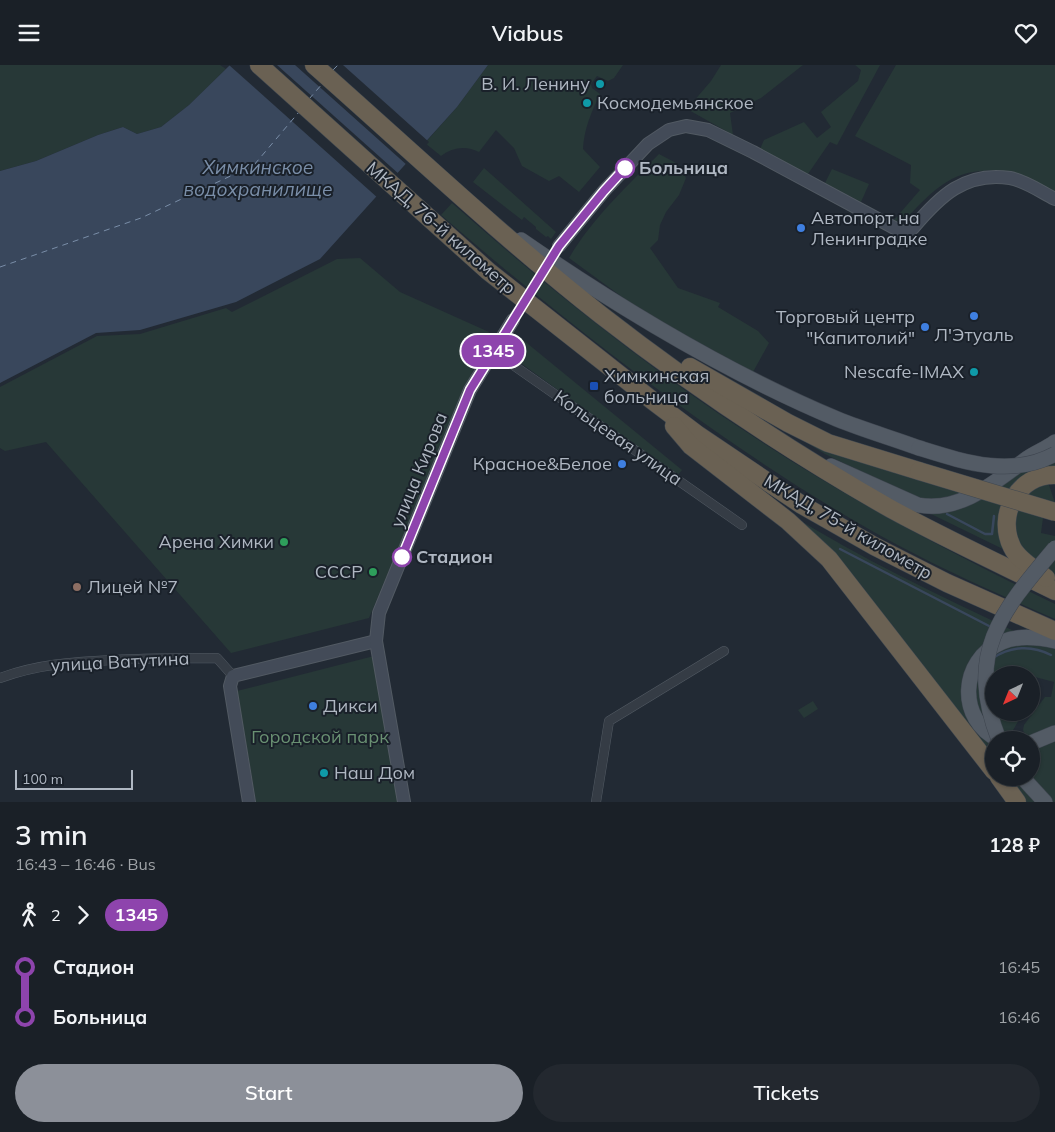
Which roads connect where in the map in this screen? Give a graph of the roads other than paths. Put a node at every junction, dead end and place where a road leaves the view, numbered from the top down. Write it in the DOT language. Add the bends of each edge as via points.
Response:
graph roads {
  1 [pos="259,65"];
  2 [pos="314,65"];
  3 [pos="1055,199"];
  4 [pos="477,211"];
  5 [pos="559,246"];
  6 [pos="601,315"];
  7 [pos="513,320"];
  8 [pos="493,351"];
  9 [pos="652,401"];
  10 [pos="781,442"];
  11 [pos="1055,442"];
  12 [pos="1055,454"];
  13 [pos="1055,475"];
  14 [pos="1055,512"];
  15 [pos="742,525"];
  16 [pos="1055,548"];
  17 [pos="1055,583"];
  18 [pos="1055,591"];
  19 [pos="1055,631"];
  20 [pos="376,641"];
  21 [pos="1055,641"];
  22 [pos="724,651"];
  23 [pos="233,676"];
  24 [pos="0,678"];
  25 [pos="986,731"];
  26 [pos="996,731"];
  27 [pos="1055,733"];
  28 [pos="1040,739"];
  29 [pos="985,759"];
  30 [pos="1005,786"];
  31 [pos="1030,786"];
  32 [pos="249,802"];
  33 [pos="404,802"];
  34 [pos="596,802"];
  35 [pos="1017,802"];
  36 [pos="1045,802"];
  1 -- 9 [label="highway, МКАД, 76-й километр" via="495,277"];
  2 -- 4 [label="highway, МКАД, 76-й километр"];
  3 -- 5 [label="street" via="1011,179 982,178 944,194 912,228 906,232 898,231 753,152 708,130 686,126 669,130 648,144"];
  4 -- 6 [label="highway, МКАД, 76-й километр"];
  4 -- 12 [label="main road, bridge" via="674,338 779,393 838,419 973,463 1000,467 1025,465"];
  6 -- 10 [label="highway, МКАД, 76-й километр"];
  6 -- 14 [label="highway, bridge" via="828,443"];
  7 -- 8 [label="street, улица Кирова"];
  8 -- 15 [label="street, Кольцевая улица"];
  8 -- 20 [label="street, улица Кирова" via="470,390 379,613"];
  9 -- 19 [label="highway, МКАД, 75-й километр" via="802,505 947,583"];
  9 -- 29 [label="highway" via="691,446 788,521 829,559"];
  10 -- 11 [label="main road" via="918,505 943,507 1006,475"];
  10 -- 18 [label="highway" via="892,509"];
  13 -- 17 [label="highway" via="1040,477 1020,490 1011,501 1006,525 1013,549 1031,567"];
  16 -- 26 [label="main road, bridge" via="1009,605 988,653 987,697"];
  20 -- 23 [label="street"];
  20 -- 33 [label="street, улица Кирова"];
  21 -- 25 [label="main road" via="1025,637 1010,639 993,646 979,659 970,675 968,693 972,711"];
  22 -- 34 [label="street" via="609,721"];
  23 -- 24 [label="street, улица Ватутина" via="217,658 159,658 64,662"];
  23 -- 32 [label="street" via="230,686"];
  27 -- 28 [label="main road"];
  30 -- 35 [label="highway"];
  31 -- 36 [label="main road"];
}
